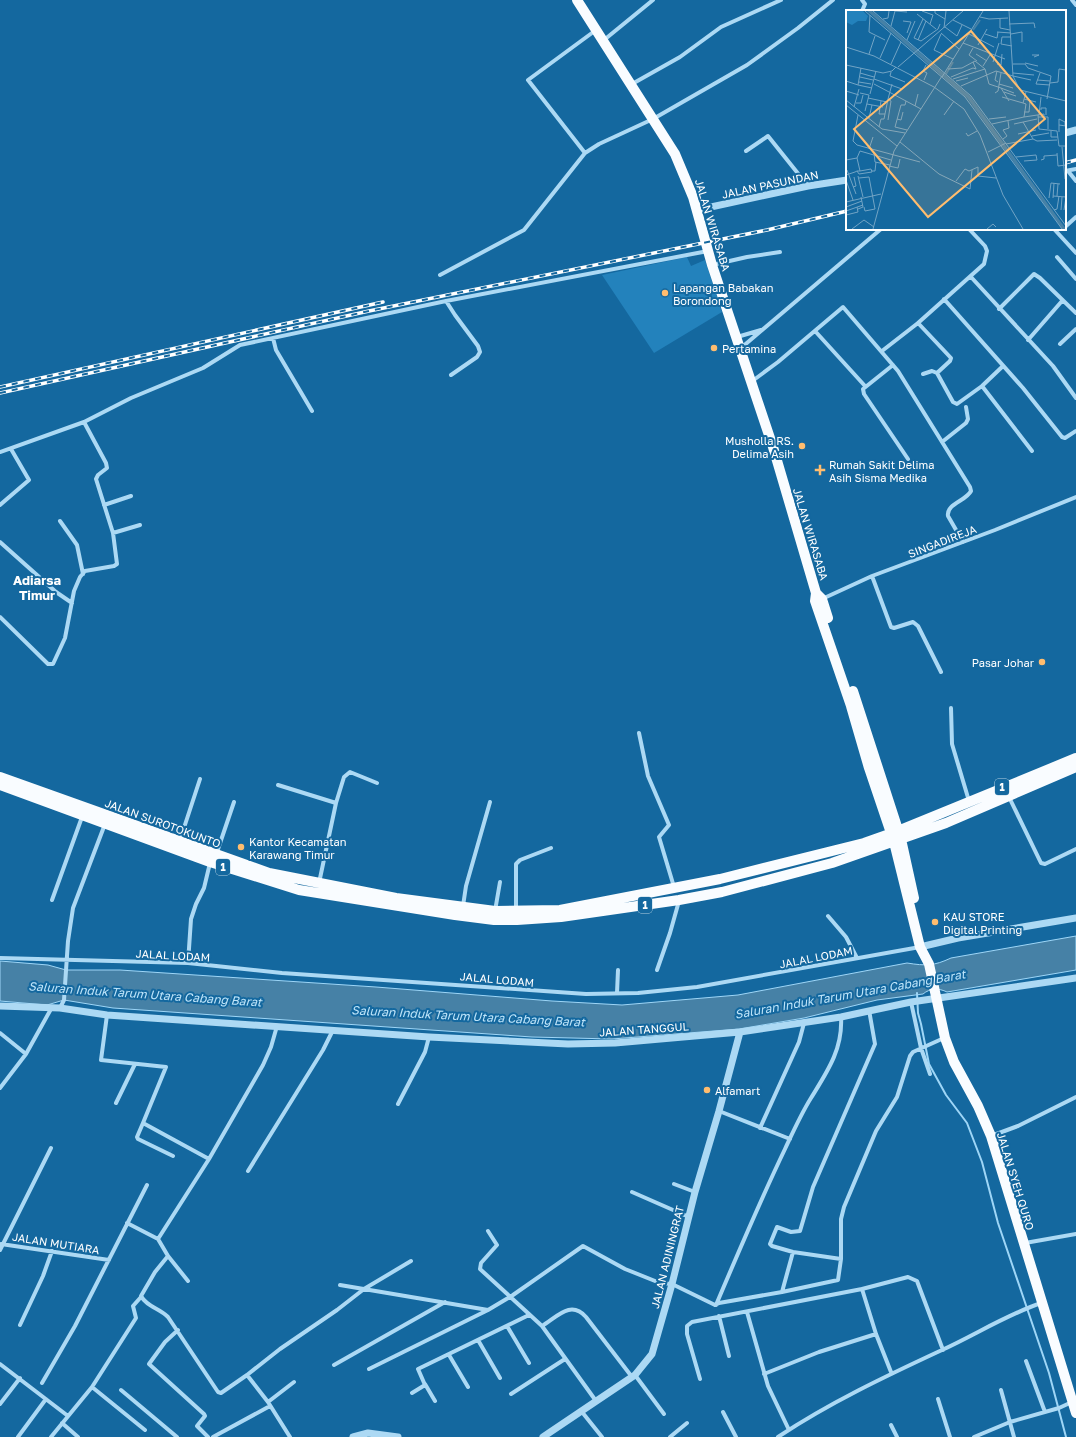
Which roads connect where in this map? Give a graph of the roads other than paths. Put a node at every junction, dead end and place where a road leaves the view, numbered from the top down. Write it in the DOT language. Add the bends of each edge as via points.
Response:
graph roads {
  1 [pos="577,0"];
  2 [pos="653,0"];
  3 [pos="781,0"];
  4 [pos="833,0"];
  5 [pos="862,0"];
  6 [pos="1072,0"];
  7 [pos="1076,5"];
  8 [pos="862,10"];
  9 [pos="597,30"];
  10 [pos="603,40"];
  11 [pos="631,84"];
  12 [pos="653,119"];
  13 [pos="1076,130"];
  14 [pos="1066,133"];
  15 [pos="746,151"];
  16 [pos="585,153"];
  17 [pos="1076,169"];
  18 [pos="1066,171"];
  19 [pos="846,180"];
  20 [pos="1076,181"];
  21 [pos="808,186"];
  22 [pos="697,210"];
  23 [pos="1076,217"];
  24 [pos="1066,226"];
  25 [pos="880,230"];
  26 [pos="970,230"];
  27 [pos="1055,230"];
  28 [pos="1062,230"];
  29 [pos="1058,234"];
  30 [pos="709,251"];
  31 [pos="780,252"];
  32 [pos="1076,253"];
  33 [pos="1057,257"];
  34 [pos="712,265"];
  35 [pos="440,275"];
  36 [pos="971,277"];
  37 [pos="1076,279"];
  38 [pos="944,299"];
  39 [pos="446,301"];
  40 [pos="1062,301"];
  41 [pos="999,309"];
  42 [pos="1076,313"];
  43 [pos="918,323"];
  44 [pos="763,330"];
  45 [pos="1076,330"];
  46 [pos="815,331"];
  47 [pos="736,337"];
  48 [pos="273,338"];
  49 [pos="1028,340"];
  50 [pos="1060,344"];
  51 [pos="741,348"];
  52 [pos="882,351"];
  53 [pos="893,365"];
  54 [pos="1003,366"];
  55 [pos="937,373"];
  56 [pos="451,374"];
  57 [pos="924,374"];
  58 [pos="750,382"];
  59 [pos="864,386"];
  60 [pos="982,386"];
  61 [pos="1076,398"];
  62 [pos="966,407"];
  63 [pos="312,411"];
  64 [pos="84,422"];
  65 [pos="1076,431"];
  66 [pos="942,442"];
  67 [pos="11,449"];
  68 [pos="1032,451"];
  69 [pos="0,452"];
  70 [pos="908,459"];
  71 [pos="131,496"];
  72 [pos="1076,497"];
  73 [pos="0,505"];
  74 [pos="104,505"];
  75 [pos="60,521"];
  76 [pos="140,525"];
  77 [pos="113,533"];
  78 [pos="0,542"];
  79 [pos="963,542"];
  80 [pos="83,574"];
  81 [pos="872,576"];
  82 [pos="818,598"];
  83 [pos="72,603"];
  84 [pos="0,618"];
  85 [pos="940,672"];
  86 [pos="951,708"];
  87 [pos="639,733"];
  88 [pos="1076,758"];
  89 [pos="1076,767"];
  90 [pos="0,777"];
  91 [pos="200,779"];
  92 [pos="377,783"];
  93 [pos="278,785"];
  94 [pos="0,786"];
  95 [pos="1009,796"];
  96 [pos="234,802"];
  97 [pos="490,802"];
  98 [pos="970,802"];
  99 [pos="336,803"];
  100 [pos="82,816"];
  101 [pos="105,824"];
  102 [pos="896,836"];
  103 [pos="179,842"];
  104 [pos="551,848"];
  105 [pos="1076,849"];
  106 [pos="198,853"];
  107 [pos="213,859"];
  108 [pos="500,882"];
  109 [pos="319,884"];
  110 [pos="675,888"];
  111 [pos="355,895"];
  112 [pos="52,900"];
  113 [pos="679,900"];
  114 [pos="463,907"];
  115 [pos="495,911"];
  116 [pos="516,912"];
  117 [pos="828,916"];
  118 [pos="1076,918"];
  119 [pos="924,946"];
  120 [pos="0,958"];
  121 [pos="856,958"];
  122 [pos="68,961"];
  123 [pos="188,963"];
  124 [pos="618,970"];
  125 [pos="657,970"];
  126 [pos="1076,978"];
  127 [pos="617,993"];
  128 [pos="935,997"];
  129 [pos="914,1002"];
  130 [pos="0,1008"];
  131 [pos="60,1008"];
  132 [pos="51,1009"];
  133 [pos="869,1010"];
  134 [pos="107,1015"];
  135 [pos="841,1018"];
  136 [pos="804,1023"];
  137 [pos="278,1026"];
  138 [pos="333,1030"];
  139 [pos="740,1032"];
  140 [pos="0,1033"];
  141 [pos="429,1038"];
  142 [pos="945,1038"];
  143 [pos="921,1048"];
  144 [pos="26,1054"];
  145 [pos="135,1064"];
  146 [pos="930,1074"];
  147 [pos="0,1088"];
  148 [pos="1076,1097"];
  149 [pos="116,1103"];
  150 [pos="398,1104"];
  151 [pos="719,1111"];
  152 [pos="143,1123"];
  153 [pos="760,1128"];
  154 [pos="990,1136"];
  155 [pos="790,1139"];
  156 [pos="51,1148"];
  157 [pos="173,1156"];
  158 [pos="209,1159"];
  159 [pos="248,1171"];
  160 [pos="674,1184"];
  161 [pos="147,1185"];
  162 [pos="632,1192"];
  163 [pos="695,1192"];
  164 [pos="689,1217"];
  165 [pos="127,1223"];
  166 [pos="488,1231"];
  167 [pos="1076,1234"];
  168 [pos="158,1239"];
  169 [pos="1023,1243"];
  170 [pos="1,1244"];
  171 [pos="0,1250"];
  172 [pos="52,1251"];
  173 [pos="793,1252"];
  174 [pos="168,1256"];
  175 [pos="841,1259"];
  176 [pos="109,1260"];
  177 [pos="411,1261"];
  178 [pos="188,1280"];
  179 [pos="672,1284"];
  180 [pos="340,1285"];
  181 [pos="364,1289"];
  182 [pos="862,1289"];
  183 [pos="782,1292"];
  184 [pos="141,1297"];
  185 [pos="510,1298"];
  186 [pos="446,1302"];
  187 [pos="1039,1304"];
  188 [pos="715,1305"];
  189 [pos="488,1310"];
  190 [pos="747,1312"];
  191 [pos="529,1315"];
  192 [pos="719,1316"];
  193 [pos="20,1325"];
  194 [pos="507,1326"];
  195 [pos="542,1326"];
  196 [pos="178,1330"];
  197 [pos="876,1334"];
  198 [pos="478,1340"];
  199 [pos="943,1350"];
  200 [pos="449,1355"];
  201 [pos="729,1356"];
  202 [pos="565,1359"];
  203 [pos="1026,1361"];
  204 [pos="529,1363"];
  205 [pos="0,1364"];
  206 [pos="334,1365"];
  207 [pos="369,1369"];
  208 [pos="892,1372"];
  209 [pos="764,1374"];
  210 [pos="247,1375"];
  211 [pos="633,1376"];
  212 [pos="20,1378"];
  213 [pos="500,1378"];
  214 [pos="700,1379"];
  215 [pos="294,1382"];
  216 [pos="42,1383"];
  217 [pos="425,1384"];
  218 [pos="92,1387"];
  219 [pos="468,1387"];
  220 [pos="121,1390"];
  221 [pos="1001,1390"];
  222 [pos="412,1393"];
  223 [pos="511,1394"];
  224 [pos="46,1399"];
  225 [pos="938,1399"];
  226 [pos="435,1401"];
  227 [pos="596,1401"];
  228 [pos="1072,1402"];
  229 [pos="0,1404"];
  230 [pos="269,1404"];
  231 [pos="582,1412"];
  232 [pos="723,1412"];
  233 [pos="1045,1412"];
  234 [pos="1076,1413"];
  235 [pos="664,1414"];
  236 [pos="68,1416"];
  237 [pos="1010,1422"];
  238 [pos="62,1423"];
  239 [pos="687,1423"];
  240 [pos="891,1425"];
  241 [pos="145,1430"];
  242 [pos="789,1430"];
  243 [pos="980,1436"];
  244 [pos="18,1437"];
  245 [pos="51,1437"];
  246 [pos="78,1437"];
  247 [pos="177,1437"];
  248 [pos="208,1437"];
  249 [pos="213,1437"];
  250 [pos="290,1437"];
  251 [pos="353,1437"];
  252 [pos="398,1437"];
  253 [pos="543,1437"];
  254 [pos="602,1437"];
  255 [pos="670,1437"];
  256 [pos="736,1437"];
  257 [pos="778,1437"];
  258 [pos="897,1437"];
  259 [pos="950,1437"];
  260 [pos="974,1437"];
  261 [pos="1014,1437"];
  1 -- 9 [label="main road, JALAN WIRASABA"];
  2 -- 10 [label="street"];
  3 -- 11 [label="street" via="721,27 680,57"];
  4 -- 12 [label="street" via="747,65"];
  5 -- 8 [label="street" via="865,4"];
  6 -- 7 [label="street"];
  9 -- 10 [label="main road, JALAN WIRASABA"];
  9 -- 16 [label="street" via="528,80"];
  10 -- 11 [label="main road, JALAN WIRASABA"];
  11 -- 12 [label="main road, JALAN WIRASABA"];
  12 -- 16 [label="street"];
  12 -- 22 [label="main road, JALAN WIRASABA" via="675,154"];
  13 -- 14 [label="street"];
  15 -- 21 [label="street" via="768,136"];
  16 -- 35 [label="street" via="524,230"];
  17 -- 18 [label="street"];
  18 -- 20 [label="street"];
  19 -- 21 [label="street, JALAN PASUNDAN"];
  21 -- 22 [label="street, JALAN PASUNDAN"];
  22 -- 30 [label="main road, JALAN WIRASABA"];
  23 -- 24 [label="street"];
  25 -- 44 [label="street"];
  26 -- 36 [label="street" via="988,251 984,264"];
  27 -- 29 [label="street"];
  28 -- 29 [label="street"];
  29 -- 32 [label="street"];
  30 -- 34 [label="main road, JALAN WIRASABA"];
  30 -- 39 [label="street"];
  31 -- 34 [label="street"];
  33 -- 37 [label="street"];
  34 -- 47 [label="main road, JALAN WIRASABA"];
  36 -- 38 [label="street"];
  36 -- 41 [label="street"];
  38 -- 43 [label="street"];
  38 -- 54 [label="street"];
  39 -- 48 [label="street"];
  39 -- 56 [label="street" via="480,352 477,357"];
  40 -- 41 [label="street" via="1034,274"];
  40 -- 42 [label="street"];
  40 -- 49 [label="street"];
  41 -- 49 [label="street"];
  43 -- 52 [label="street"];
  43 -- 55 [label="street" via="951,358"];
  44 -- 47 [label="street"];
  44 -- 51 [label="street"];
  45 -- 50 [label="street"];
  46 -- 52 [label="street" via="843,307"];
  46 -- 58 [label="street"];
  46 -- 59 [label="street"];
  47 -- 51 [label="main road, JALAN WIRASABA"];
  48 -- 63 [label="street" via="276,350"];
  48 -- 64 [label="street" via="234,348 216,361 131,398"];
  49 -- 61 [label="street" via="1053,366"];
  51 -- 58 [label="main road, JALAN WIRASABA"];
  52 -- 53 [label="street"];
  53 -- 59 [label="street"];
  53 -- 66 [label="street"];
  54 -- 60 [label="street"];
  54 -- 65 [label="street" via="1062,437 1065,438"];
  55 -- 57 [label="street" via="932,371"];
  55 -- 60 [label="street" via="953,402 957,404"];
  58 -- 82 [label="main road, JALAN WIRASABA" via="773,447"];
  59 -- 70 [label="street" via="864,394"];
  60 -- 68 [label="street"];
  62 -- 66 [label="street" via="966,423"];
  64 -- 67 [label="street"];
  64 -- 74 [label="street" via="106,463 106,470 96,476"];
  66 -- 79 [label="street" via="971,491 968,497 949,508 948,512"];
  67 -- 69 [label="street"];
  67 -- 73 [label="street" via="29,480"];
  71 -- 74 [label="street"];
  72 -- 79 [label="street, SINGADIREJA"];
  74 -- 77 [label="street"];
  75 -- 80 [label="street" via="77,545"];
  76 -- 77 [label="street"];
  77 -- 80 [label="street" via="116,565 88,570"];
  78 -- 83 [label="street"];
  79 -- 81 [label="street, SINGADIREJA"];
  80 -- 83 [label="street" via="74,591"];
  81 -- 82 [label="street, SINGADIREJA"];
  81 -- 85 [label="street" via="891,627 912,622 918,626"];
  82 -- 102 [label="main road, JALAN WIRASABA" via="849,700"];
  83 -- 84 [label="street" via="65,638 52,665"];
  86 -- 98 [label="street" via="952,744"];
  87 -- 110 [label="street" via="648,776 669,824 659,837"];
  88 -- 98 [label="main road, 1"];
  89 -- 95 [label="main road, 1"];
  90 -- 103 [label="main road, JALAN SUROTOKUNTO / 1"];
  91 -- 103 [label="street"];
  92 -- 99 [label="street" via="348,772"];
  93 -- 99 [label="street"];
  94 -- 100 [label="main road, JALAN SUROTOKUNTO / 1"];
  95 -- 102 [label="main road, 1" via="946,823"];
  95 -- 105 [label="street" via="1041,863 1045,864"];
  96 -- 107 [label="street"];
  97 -- 114 [label="street" via="466,886"];
  98 -- 102 [label="main road, 1"];
  99 -- 109 [label="street"];
  100 -- 101 [label="main road, JALAN SUROTOKUNTO / 1"];
  100 -- 112 [label="street"];
  101 -- 106 [label="main road, JALAN SUROTOKUNTO / 1"];
  101 -- 122 [label="street" via="73,908"];
  102 -- 110 [label="main road, 1"];
  102 -- 113 [label="main road, 1" via="832,863 722,892"];
  102 -- 119 [label="main road, JALAN SYEH QURO"];
  103 -- 106 [label="main road, JALAN SUROTOKUNTO / 1"];
  104 -- 116 [label="street" via="516,864"];
  106 -- 107 [label="main road, JALAN SUROTOKUNTO / 1"];
  107 -- 109 [label="main road, JALAN SUROTOKUNTO / 1"];
  107 -- 111 [label="main road, JALAN SUROTOKUNTO / 1" via="298,890"];
  107 -- 123 [label="street" via="192,919"];
  108 -- 115 [label="street"];
  109 -- 111 [label="main road, JALAN SUROTOKUNTO / 1"];
  110 -- 116 [label="main road, 1" via="560,910"];
  111 -- 113 [label="main road, JALAN SUROTOKUNTO / 1" via="455,916 494,920 561,917"];
  111 -- 114 [label="main road, JALAN SUROTOKUNTO / 1"];
  113 -- 125 [label="street"];
  114 -- 115 [label="main road, 1"];
  115 -- 116 [label="main road, 1"];
  117 -- 121 [label="street" via="843,932"];
  118 -- 119 [label="street"];
  119 -- 121 [label="street, JALAL LODAM"];
  119 -- 128 [label="main road, JALAN SYEH QURO"];
  120 -- 122 [label="street, JALAL LODAM"];
  121 -- 127 [label="street, JALAL LODAM" via="697,987"];
  122 -- 123 [label="street, JALAL LODAM"];
  122 -- 131 [label="street" via="64,1000"];
  123 -- 127 [label="street, JALAL LODAM" via="282,973 586,994"];
  124 -- 127 [label="street"];
  126 -- 128 [label="street, JALAN TANGGUL"];
  128 -- 129 [label="street, JALAN TANGGUL"];
  128 -- 142 [label="main road, JALAN SYEH QURO"];
  129 -- 133 [label="street, JALAN TANGGUL"];
  129 -- 143 [label="street"];
  130 -- 132 [label="street, JALAN TANGGUL"];
  131 -- 132 [label="street, JALAN TANGGUL"];
  131 -- 134 [label="street, JALAN TANGGUL"];
  132 -- 144 [label="street"];
  133 -- 135 [label="street, JALAN TANGGUL"];
  133 -- 173 [label="street" via="875,1044 813,1187 800,1231 791,1232 777,1227 770,1244"];
  134 -- 137 [label="street, JALAN TANGGUL"];
  134 -- 145 [label="street" via="101,1060"];
  135 -- 136 [label="street, JALAN TANGGUL"];
  135 -- 155 [label="street" via="840,1043 831,1065"];
  136 -- 139 [label="street, JALAN TANGGUL"];
  136 -- 153 [label="street" via="799,1042"];
  137 -- 138 [label="street, JALAN TANGGUL"];
  137 -- 158 [label="street" via="262,1065"];
  138 -- 141 [label="street, JALAN TANGGUL"];
  138 -- 159 [label="street"];
  139 -- 141 [label="street, JALAN TANGGUL" via="615,1043 568,1044"];
  139 -- 151 [label="street, JALAN ADININGRAT"];
  140 -- 144 [label="street"];
  141 -- 150 [label="street" via="425,1052"];
  142 -- 143 [label="street"];
  142 -- 154 [label="main road, JALAN SYEH QURO"];
  143 -- 146 [label="street"];
  143 -- 175 [label="street" via="910,1056 897,1097 876,1131 844,1207 840,1223"];
  144 -- 147 [label="street"];
  145 -- 149 [label="street"];
  145 -- 152 [label="street" via="166,1067"];
  148 -- 154 [label="street" via="1018,1126"];
  151 -- 153 [label="street"];
  151 -- 163 [label="street, JALAN ADININGRAT"];
  152 -- 157 [label="street" via="137,1138"];
  152 -- 158 [label="street"];
  153 -- 155 [label="street"];
  154 -- 169 [label="main road, JALAN SYEH QURO"];
  155 -- 188 [label="street" via="757,1207"];
  156 -- 170 [label="street"];
  158 -- 168 [label="street"];
  160 -- 163 [label="street"];
  161 -- 165 [label="street"];
  162 -- 164 [label="street"];
  163 -- 164 [label="street, JALAN ADININGRAT"];
  164 -- 179 [label="street, JALAN ADININGRAT"];
  165 -- 168 [label="street"];
  165 -- 176 [label="street"];
  166 -- 185 [label="street" via="497,1245 480,1267"];
  167 -- 169 [label="street"];
  168 -- 174 [label="street"];
  169 -- 187 [label="main road, JALAN SYEH QURO"];
  170 -- 171 [label="street"];
  170 -- 172 [label="street, JALAN MUTIARA"];
  172 -- 176 [label="street, JALAN MUTIARA"];
  172 -- 193 [label="street"];
  173 -- 175 [label="street"];
  173 -- 183 [label="street"];
  174 -- 178 [label="street"];
  174 -- 184 [label="street" via="145,1287"];
  175 -- 183 [label="street" via="838,1280"];
  176 -- 216 [label="street" via="76,1326"];
  177 -- 181 [label="street"];
  179 -- 185 [label="street" via="660,1283 625,1269 581,1246"];
  179 -- 188 [label="street"];
  179 -- 211 [label="street, JALAN ADININGRAT" via="652,1354"];
  180 -- 181 [label="street"];
  181 -- 186 [label="street"];
  181 -- 210 [label="street" via="280,1348"];
  182 -- 190 [label="street"];
  182 -- 197 [label="street"];
  182 -- 199 [label="street" via="908,1277 917,1281"];
  183 -- 188 [label="street"];
  184 -- 196 [label="street" via="163,1312"];
  184 -- 218 [label="street" via="133,1306 136,1318"];
  185 -- 189 [label="street"];
  185 -- 191 [label="street"];
  186 -- 189 [label="street"];
  186 -- 206 [label="street"];
  187 -- 199 [label="street" via="1021,1310"];
  187 -- 228 [label="main road, JALAN SYEH QURO"];
  189 -- 207 [label="street"];
  190 -- 192 [label="street"];
  190 -- 209 [label="street"];
  191 -- 194 [label="street"];
  191 -- 195 [label="street"];
  192 -- 201 [label="street"];
  192 -- 214 [label="street" via="692,1322 686,1326"];
  194 -- 198 [label="street"];
  194 -- 204 [label="street"];
  195 -- 202 [label="street"];
  195 -- 211 [label="street" via="570,1309 577,1309"];
  196 -- 210 [label="street" via="219,1393"];
  196 -- 248 [label="street" via="165,1342 149,1364 204,1414 197,1426"];
  197 -- 208 [label="street"];
  197 -- 209 [label="street" via="819,1352"];
  198 -- 200 [label="street"];
  198 -- 213 [label="street"];
  199 -- 208 [label="street"];
  200 -- 217 [label="street" via="418,1369"];
  200 -- 219 [label="street"];
  202 -- 223 [label="street"];
  202 -- 227 [label="street"];
  203 -- 233 [label="street"];
  205 -- 212 [label="street"];
  208 -- 242 [label="street"];
  209 -- 242 [label="street"];
  210 -- 230 [label="street"];
  211 -- 227 [label="street, JALAN ADININGRAT"];
  211 -- 235 [label="street"];
  212 -- 224 [label="street"];
  212 -- 229 [label="street"];
  215 -- 230 [label="street"];
  217 -- 222 [label="street"];
  217 -- 226 [label="street"];
  218 -- 236 [label="street"];
  218 -- 241 [label="street"];
  220 -- 247 [label="street"];
  221 -- 237 [label="street"];
  224 -- 236 [label="street"];
  224 -- 244 [label="street"];
  225 -- 259 [label="street"];
  227 -- 231 [label="street, JALAN ADININGRAT"];
  228 -- 233 [label="street"];
  228 -- 234 [label="main road, JALAN SYEH QURO"];
  230 -- 249 [label="street"];
  230 -- 250 [label="street"];
  231 -- 253 [label="street, JALAN ADININGRAT"];
  231 -- 254 [label="street"];
  232 -- 256 [label="street"];
  233 -- 237 [label="street"];
  236 -- 238 [label="street"];
  237 -- 243 [label="street"];
  237 -- 261 [label="street"];
  238 -- 245 [label="street"];
  238 -- 246 [label="street"];
  239 -- 255 [label="street"];
  240 -- 258 [label="street"];
  242 -- 257 [label="street"];
  243 -- 260 [label="street"];
  251 -- 252 [label="street" via="368,1433"];
}
